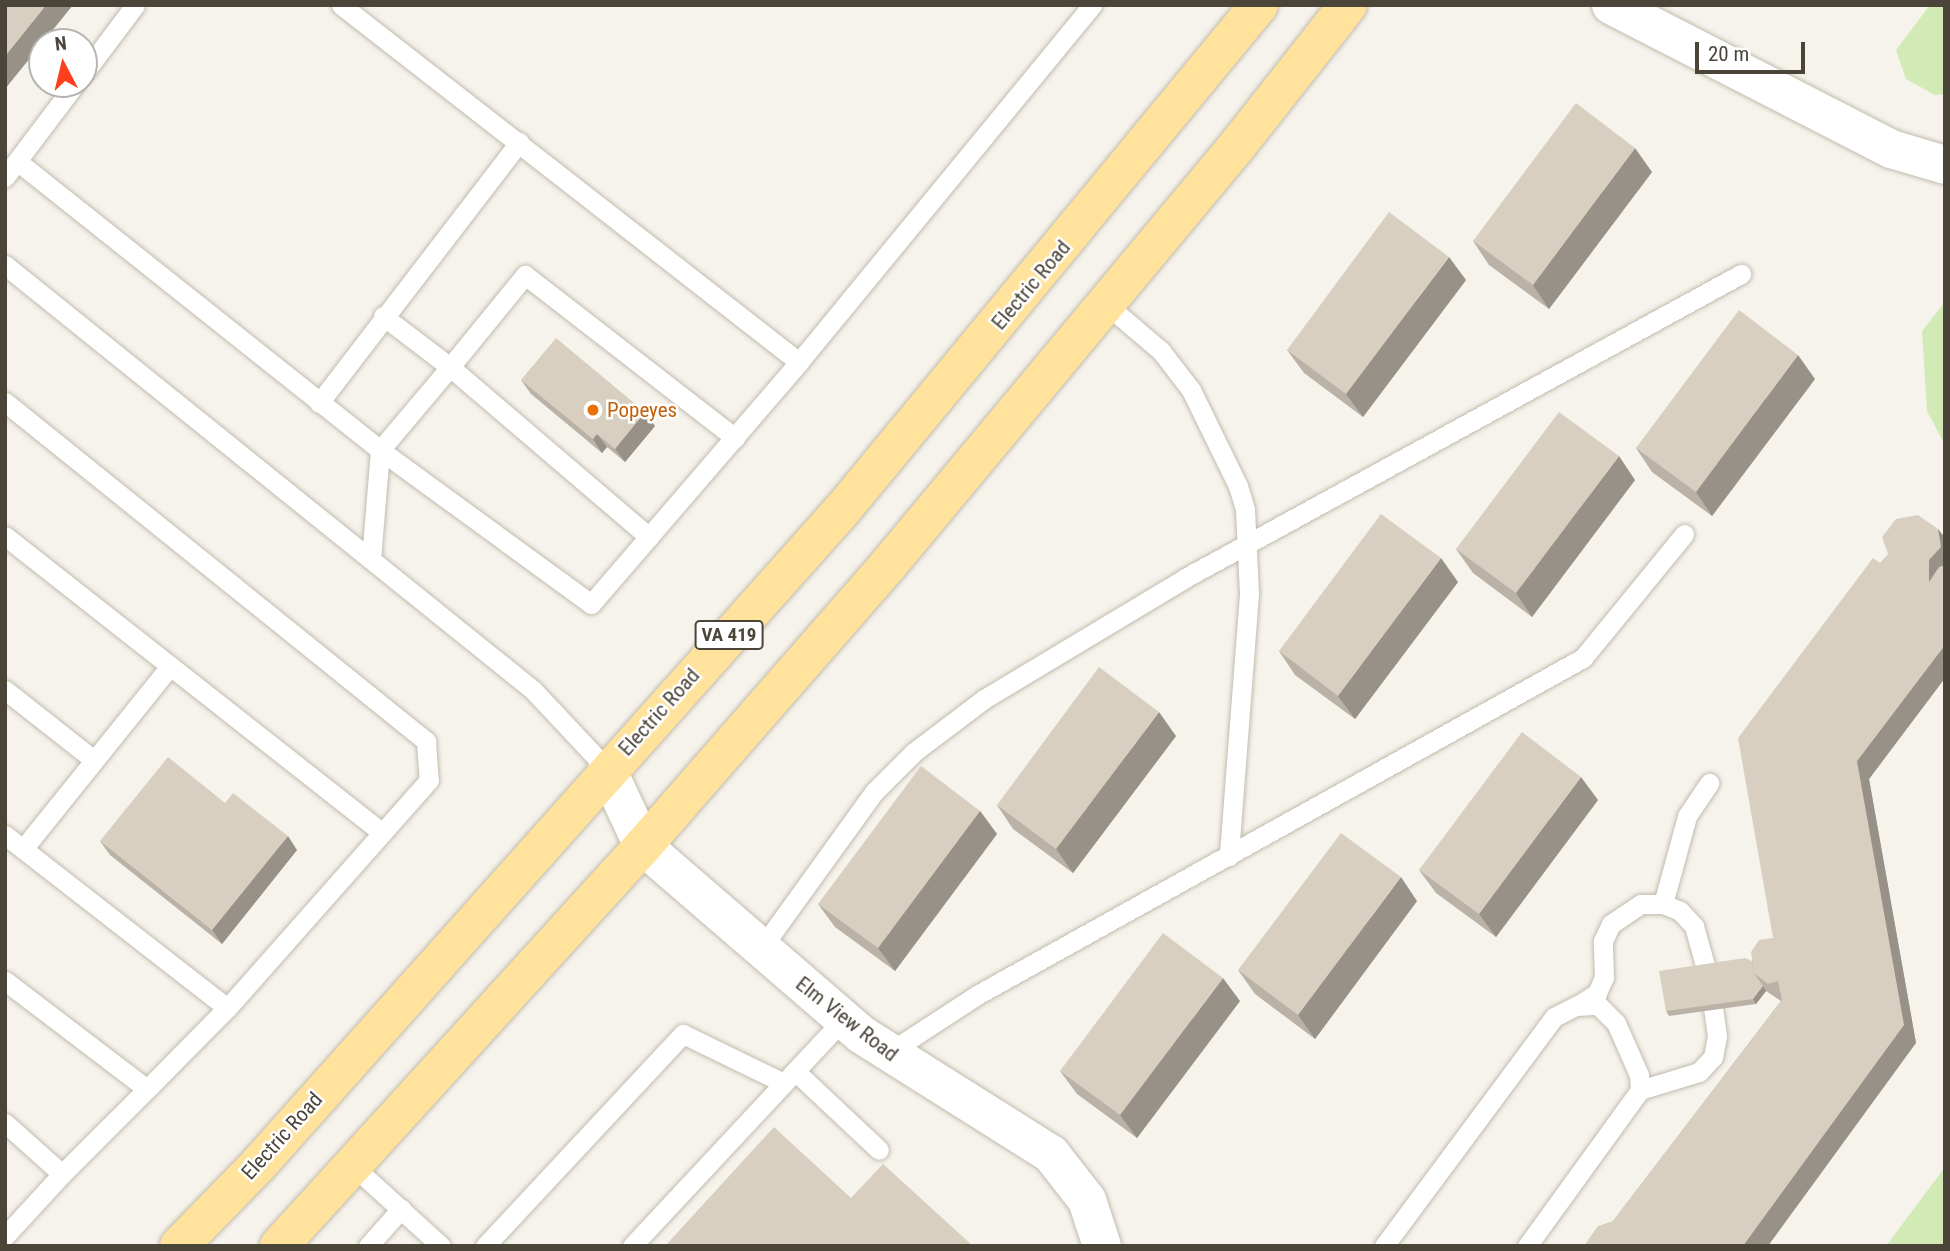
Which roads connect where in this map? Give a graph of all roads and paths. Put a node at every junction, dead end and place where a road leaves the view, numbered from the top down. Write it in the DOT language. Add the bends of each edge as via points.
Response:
graph roads {
  1 [pos="135,5"];
  2 [pos="341,5"];
  3 [pos="1091,5"];
  4 [pos="1258,5"];
  5 [pos="1348,5"];
  6 [pos="1611,5"];
  7 [pos="98,54"];
  8 [pos="64,98"];
  9 [pos="519,142"];
  10 [pos="1945,165"];
  11 [pos="11,169"];
  12 [pos="5,265"];
  13 [pos="1741,275"];
  14 [pos="1107,305"];
  15 [pos="383,316"];
  16 [pos="800,362"];
  17 [pos="450,368"];
  18 [pos="5,402"];
  19 [pos="318,403"];
  20 [pos="734,438"];
  21 [pos="380,450"];
  22 [pos="1684,534"];
  23 [pos="5,536"];
  24 [pos="649,537"];
  25 [pos="1248,544"];
  26 [pos="371,559"];
  27 [pos="170,666"];
  28 [pos="5,690"];
  29 [pos="94,760"];
  30 [pos="607,769"];
  31 [pos="1709,783"];
  32 [pos="382,832"];
  33 [pos="5,835"];
  34 [pos="643,846"];
  35 [pos="23,849"];
  36 [pos="1229,856"];
  37 [pos="1663,904"];
  38 [pos="760,950"];
  39 [pos="1706,969"];
  40 [pos="5,981"];
  41 [pos="1576,1006"];
  42 [pos="227,1008"];
  43 [pos="1713,1009"];
  44 [pos="843,1020"];
  45 [pos="888,1053"];
  46 [pos="789,1077"];
  47 [pos="148,1089"];
  48 [pos="1640,1090"];
  49 [pos="5,1122"];
  50 [pos="879,1150"];
  51 [pos="353,1166"];
  52 [pos="62,1174"];
  53 [pos="401,1209"];
  54 [pos="5,1236"];
  55 [pos="179,1246"];
  56 [pos="279,1246"];
  57 [pos="368,1246"];
  58 [pos="441,1246"];
  59 [pos="485,1246"];
  60 [pos="632,1246"];
  61 [pos="1102,1246"];
  62 [pos="1384,1246"];
  63 [pos="1527,1246"];
  1 -- 7 [label="lane"];
  2 -- 9 [label="lane"];
  3 -- 16 [label="lane"];
  4 -- 30 [label="main road, Electric Road / VA 419" via="844,509"];
  5 -- 14 [label="main road"];
  6 -- 10 [label="street" via="1891,149"];
  8 -- 11 [label="lane"];
  9 -- 15 [label="lane"];
  9 -- 16 [label="lane"];
  11 -- 19 [label="lane"];
  12 -- 26 [label="lane"];
  13 -- 25 [label="lane"];
  14 -- 25 [label="lane" via="1161,351 1198,400 1238,486"];
  14 -- 34 [label="main road"];
  15 -- 17 [label="lane"];
  15 -- 19 [label="lane"];
  16 -- 20 [label="lane"];
  17 -- 20 [label="lane" via="526,275"];
  17 -- 21 [label="lane"];
  17 -- 24 [label="lane"];
  18 -- 32 [label="lane" via="426,741 429,780"];
  19 -- 21 [label="lane"];
  20 -- 24 [label="lane"];
  21 -- 24 [label="lane" via="591,604"];
  21 -- 26 [label="lane"];
  22 -- 36 [label="lane" via="1584,658"];
  23 -- 27 [label="lane"];
  25 -- 36 [label="lane" via="1249,594"];
  25 -- 38 [label="lane" via="984,699 914,752 874,792"];
  26 -- 30 [label="lane" via="533,690"];
  27 -- 29 [label="lane"];
  27 -- 32 [label="lane"];
  28 -- 29 [label="lane"];
  29 -- 35 [label="lane"];
  30 -- 34 [label="street, Elm View Road"];
  30 -- 55 [label="main road, Electric Road / VA 419" via="258,1165"];
  31 -- 37 [label="lane" via="1687,816"];
  32 -- 42 [label="lane"];
  33 -- 35 [label="lane"];
  34 -- 38 [label="street, Elm View Road"];
  34 -- 51 [label="main road"];
  35 -- 42 [label="lane"];
  36 -- 45 [label="lane" via="977,995"];
  37 -- 39 [label="lane" via="1681,911 1694,926"];
  37 -- 41 [label="lane" via="1642,904 1611,924 1603,941 1604,977 1597,993"];
  38 -- 44 [label="street, Elm View Road"];
  40 -- 47 [label="lane"];
  41 -- 48 [label="lane" via="1598,1005 1610,1012 1639,1075"];
  41 -- 62 [label="lane" via="1554,1017"];
  42 -- 47 [label="lane"];
  43 -- 48 [label="lane" via="1717,1036 1713,1056 1699,1072"];
  44 -- 45 [label="street, Elm View Road"];
  44 -- 46 [label="lane"];
  45 -- 61 [label="street, Elm View Road" via="1051,1154 1087,1199"];
  46 -- 50 [label="lane"];
  46 -- 59 [label="lane" via="683,1034"];
  46 -- 60 [label="lane"];
  47 -- 52 [label="lane"];
  48 -- 63 [label="lane"];
  49 -- 52 [label="lane"];
  51 -- 53 [label="lane"];
  51 -- 56 [label="main road"];
  52 -- 54 [label="lane"];
  53 -- 57 [label="lane"];
  53 -- 58 [label="lane"];
}
